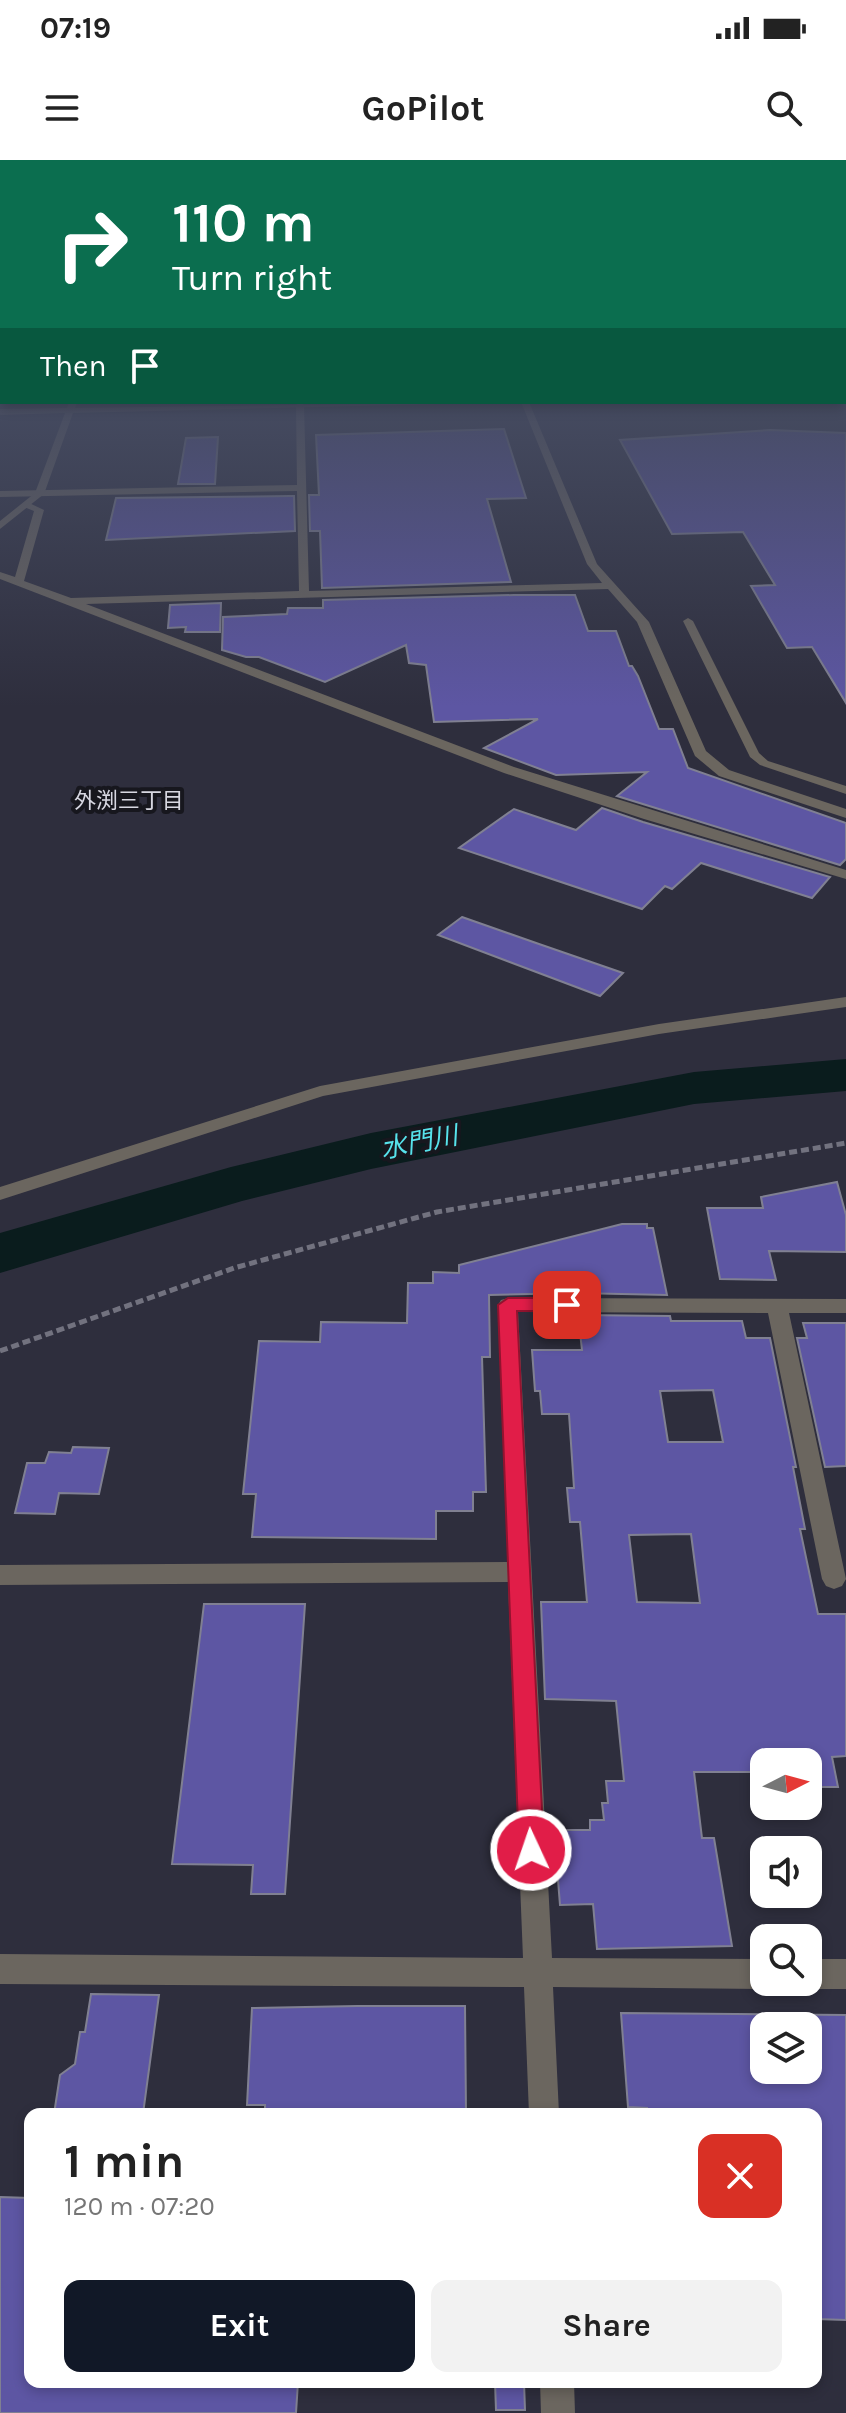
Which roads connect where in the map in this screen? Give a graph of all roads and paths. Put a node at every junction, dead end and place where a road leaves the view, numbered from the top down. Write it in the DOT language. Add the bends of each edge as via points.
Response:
graph roads {
  1 [pos="36,497"];
  2 [pos="302,497"];
  3 [pos="563,497"];
  4 [pos="27,505"];
  5 [pos="0,526"];
  6 [pos="0,575"];
  7 [pos="15,581"];
  8 [pos="611,586"];
  9 [pos="304,594"];
  10 [pos="70,602"];
  11 [pos="688,621"];
  12 [pos="846,790"];
  13 [pos="846,814"];
  14 [pos="846,875"];
  15 [pos="846,1002"];
  16 [pos="846,1143"];
  17 [pos="0,1194"];
  18 [pos="777,1306"];
  19 [pos="846,1306"];
  20 [pos="0,1351"];
  21 [pos="517,1572"];
  22 [pos="0,1575"];
  23 [pos="834,1579"];
  24 [pos="0,1969"];
  25 [pos="537,1974"];
  26 [pos="750,1974"];
  27 [pos="822,1974"];
  28 [pos="846,1974"];
  29 [pos="544,2108"];
  30 [pos="557,2388"];
  31 [pos="558,2413"];
  1 -- 4 [label="street"];
  2 -- 9 [label="street"];
  3 -- 8 [label="street" via="592,564"];
  4 -- 5 [label="street"];
  4 -- 7 [label="street" via="39,510 20,579"];
  6 -- 7 [label="street"];
  7 -- 10 [label="street"];
  8 -- 9 [label="street"];
  8 -- 13 [label="street" via="643,622 700,753 724,773"];
  9 -- 10 [label="street"];
  10 -- 14 [label="street" via="509,770"];
  11 -- 12 [label="lane" via="754,755"];
  15 -- 17 [label="street" via="659,1029 320,1091"];
  16 -- 20 [label="path" via="437,1212 234,1268"];
  18 -- 19 [label="street"];
  18 -- 21 [label="street" via="508,1305"];
  18 -- 23 [label="street"];
  21 -- 22 [label="street"];
  21 -- 25 [label="street"];
  24 -- 25 [label="street"];
  25 -- 26 [label="street"];
  25 -- 29 [label="street"];
  27 -- 28 [label="street"];
  30 -- 31 [label="street"];
}
